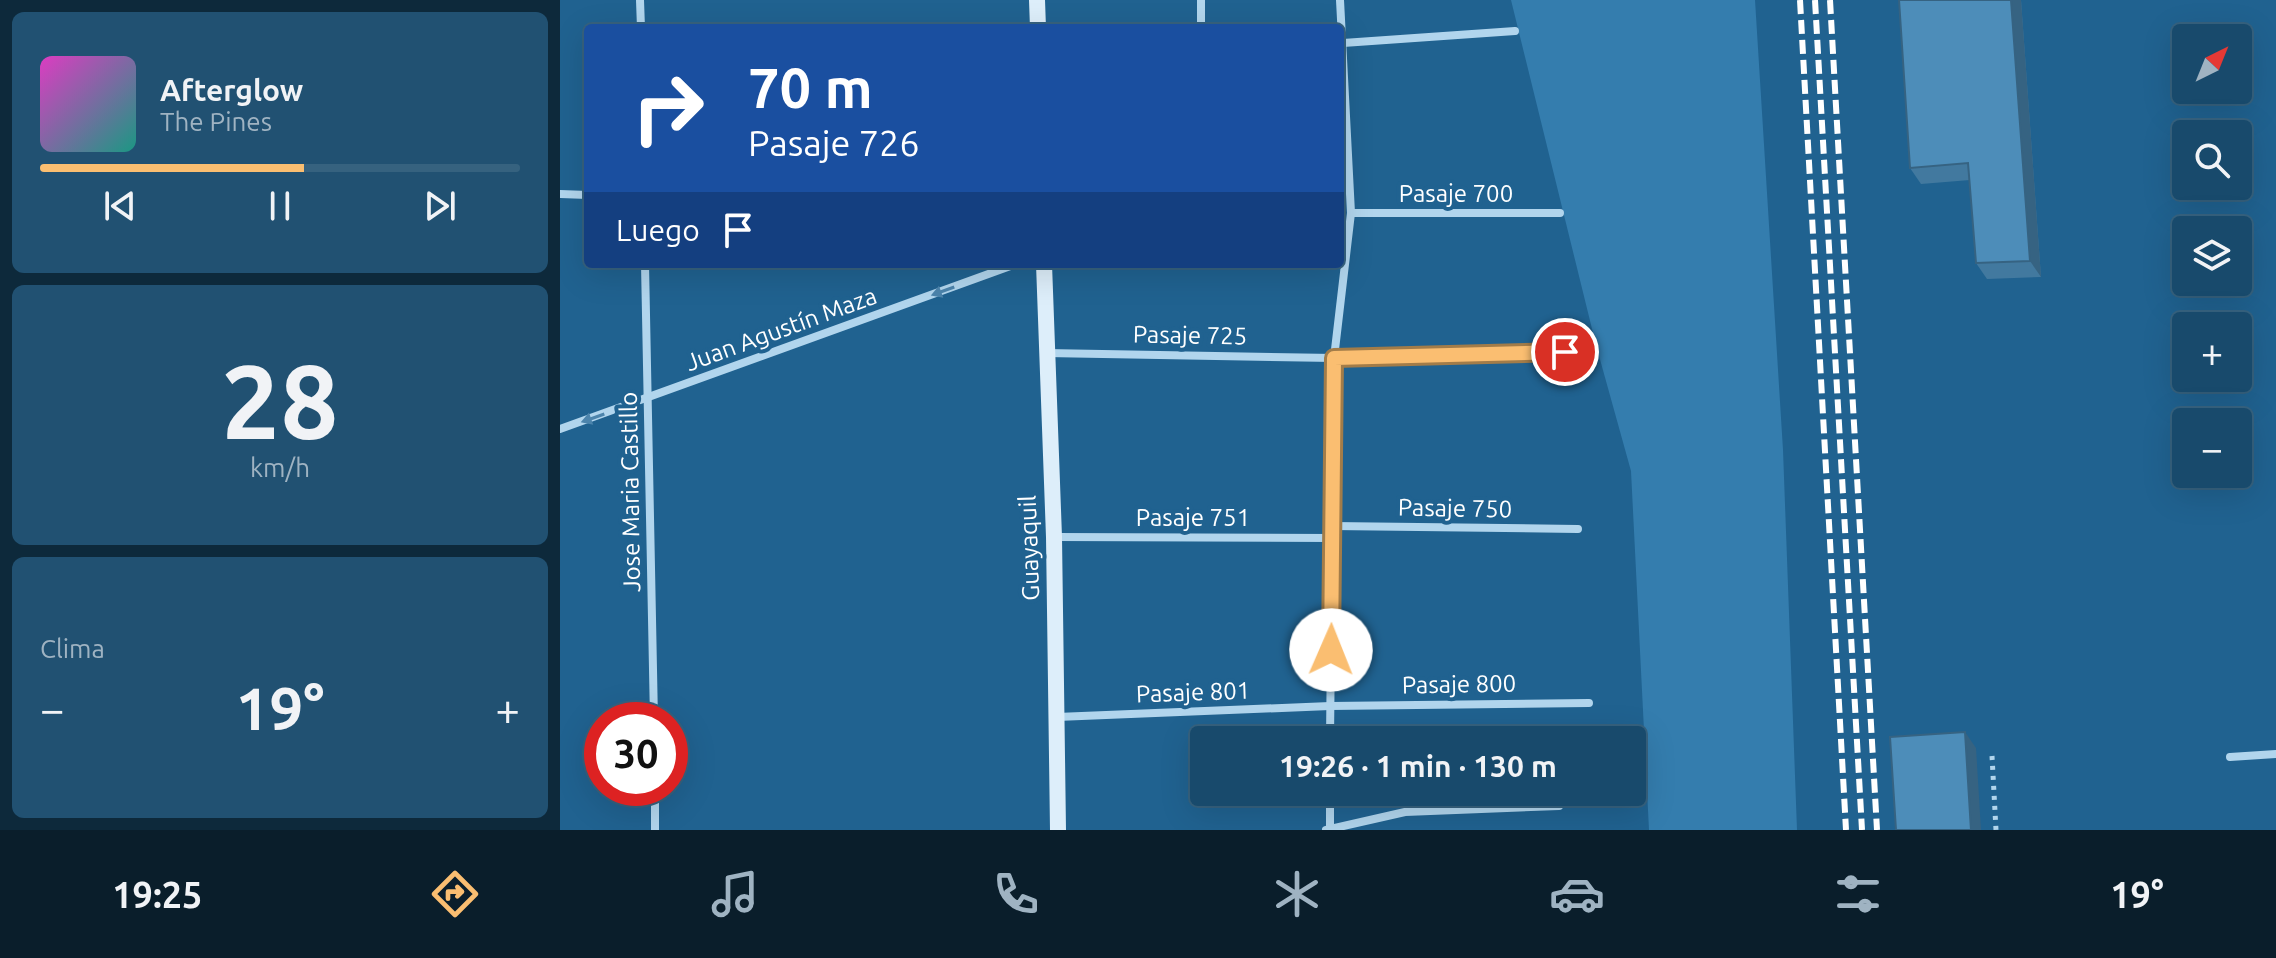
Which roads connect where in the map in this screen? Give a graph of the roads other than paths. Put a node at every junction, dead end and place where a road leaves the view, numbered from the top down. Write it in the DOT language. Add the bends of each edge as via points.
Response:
graph roads {
  1 [pos="640,0"];
  2 [pos="1037,0"];
  3 [pos="1201,0"];
  4 [pos="1340,0"];
  5 [pos="641,24"];
  6 [pos="1038,24"];
  7 [pos="1201,24"];
  8 [pos="1342,24"];
  9 [pos="1515,31"];
  10 [pos="1344,43"];
  11 [pos="1344,155"];
  12 [pos="560,194"];
  13 [pos="584,195"];
  14 [pos="1351,213"];
  15 [pos="1560,213"];
  16 [pos="645,268"];
  17 [pos="1005,268"];
  18 [pos="1044,268"];
  19 [pos="1565,352"];
  20 [pos="1046,353"];
  21 [pos="1334,358"];
  22 [pos="649,399"];
  23 [pos="560,429"];
  24 [pos="1332,526"];
  25 [pos="1578,529"];
  26 [pos="1054,537"];
  27 [pos="1332,538"];
  28 [pos="654,702"];
  29 [pos="1589,703"];
  30 [pos="1330,706"];
  31 [pos="1057,717"];
  32 [pos="1330,726"];
  33 [pos="2276,754"];
  34 [pos="2230,757"];
  35 [pos="655,806"];
  36 [pos="1329,806"];
  37 [pos="1559,806"];
  38 [pos="655,830"];
  39 [pos="1058,830"];
  40 [pos="1328,830"];
  1 -- 5 [label="street"];
  2 -- 6 [label="street"];
  3 -- 7 [label="street"];
  4 -- 8 [label="street"];
  9 -- 10 [label="street"];
  11 -- 14 [label="street"];
  12 -- 13 [label="street"];
  14 -- 15 [label="street, Pasaje 700"];
  14 -- 21 [label="street"];
  16 -- 22 [label="street, Jose Maria Castillo"];
  17 -- 22 [label="street, Juan Agustín Maza, one-way"];
  18 -- 20 [label="street, Guayaquil"];
  19 -- 21 [label="street, Pasaje 725"];
  20 -- 21 [label="street, Pasaje 725"];
  20 -- 26 [label="street, Guayaquil"];
  21 -- 24 [label="street"];
  22 -- 23 [label="street, Juan Agustín Maza, one-way"];
  22 -- 28 [label="street, Jose Maria Castillo"];
  24 -- 25 [label="street, Pasaje 750"];
  24 -- 27 [label="street"];
  26 -- 27 [label="street, Pasaje 751"];
  26 -- 31 [label="street, Guayaquil"];
  27 -- 30 [label="street"];
  29 -- 30 [label="street, Pasaje 800"];
  30 -- 31 [label="street, Pasaje 801"];
  30 -- 32 [label="street"];
  31 -- 39 [label="street, Guayaquil"];
  33 -- 34 [label="street"];
  35 -- 38 [label="street"];
  36 -- 40 [label="street"];
  37 -- 40 [label="street" via="1405,812"];
}
